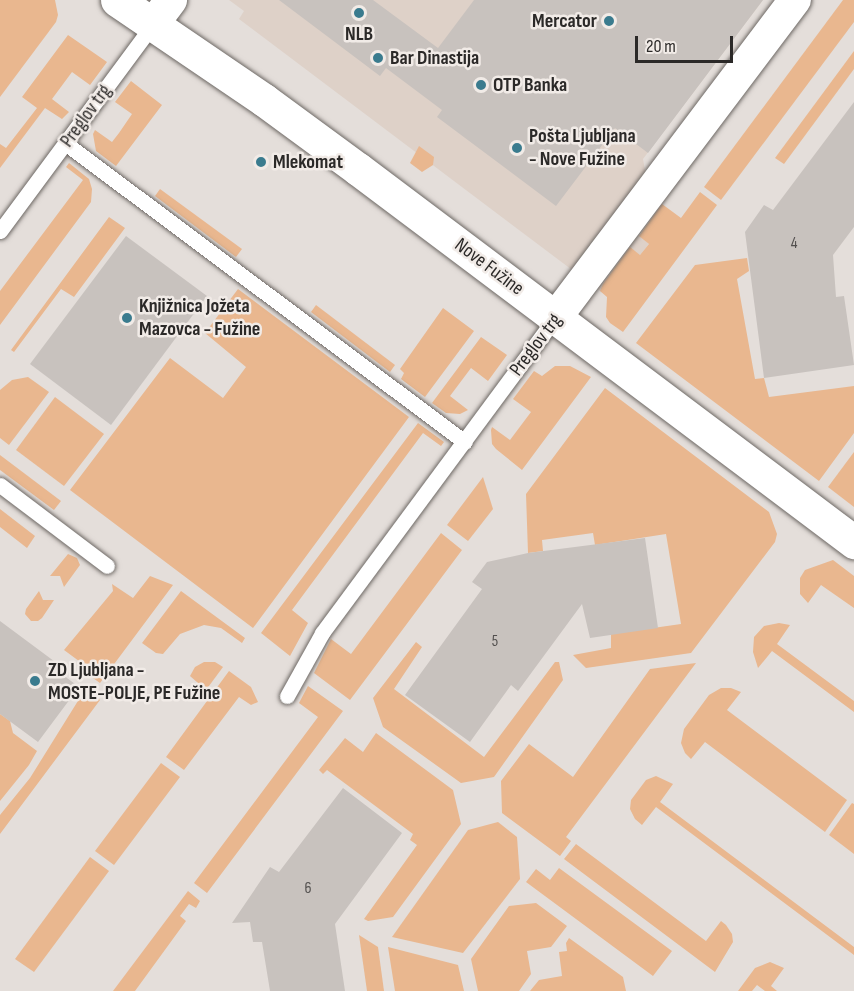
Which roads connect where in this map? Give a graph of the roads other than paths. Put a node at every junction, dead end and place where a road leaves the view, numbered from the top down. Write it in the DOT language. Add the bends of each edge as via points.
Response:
graph roads {
  1 [pos="117,0"];
  2 [pos="795,0"];
  3 [pos="162,12"];
  4 [pos="65,143"];
  5 [pos="0,231"];
  6 [pos="556,317"];
  7 [pos="464,442"];
  8 [pos="0,485"];
  9 [pos="854,542"];
  10 [pos="106,566"];
  11 [pos="287,696"];
  1 -- 3 [label="street, Nove Fužine"];
  2 -- 6 [label="street, Preglov trg"];
  3 -- 4 [label="lane, Preglov trg"];
  3 -- 6 [label="street, Nove Fužine" via="264,100"];
  4 -- 5 [label="lane, Preglov trg"];
  4 -- 7 [label="lane"];
  6 -- 7 [label="lane, Preglov trg"];
  6 -- 9 [label="street, Nove Fužine"];
  7 -- 11 [label="lane, Preglov trg" via="322,633"];
  8 -- 10 [label="lane"];
}
